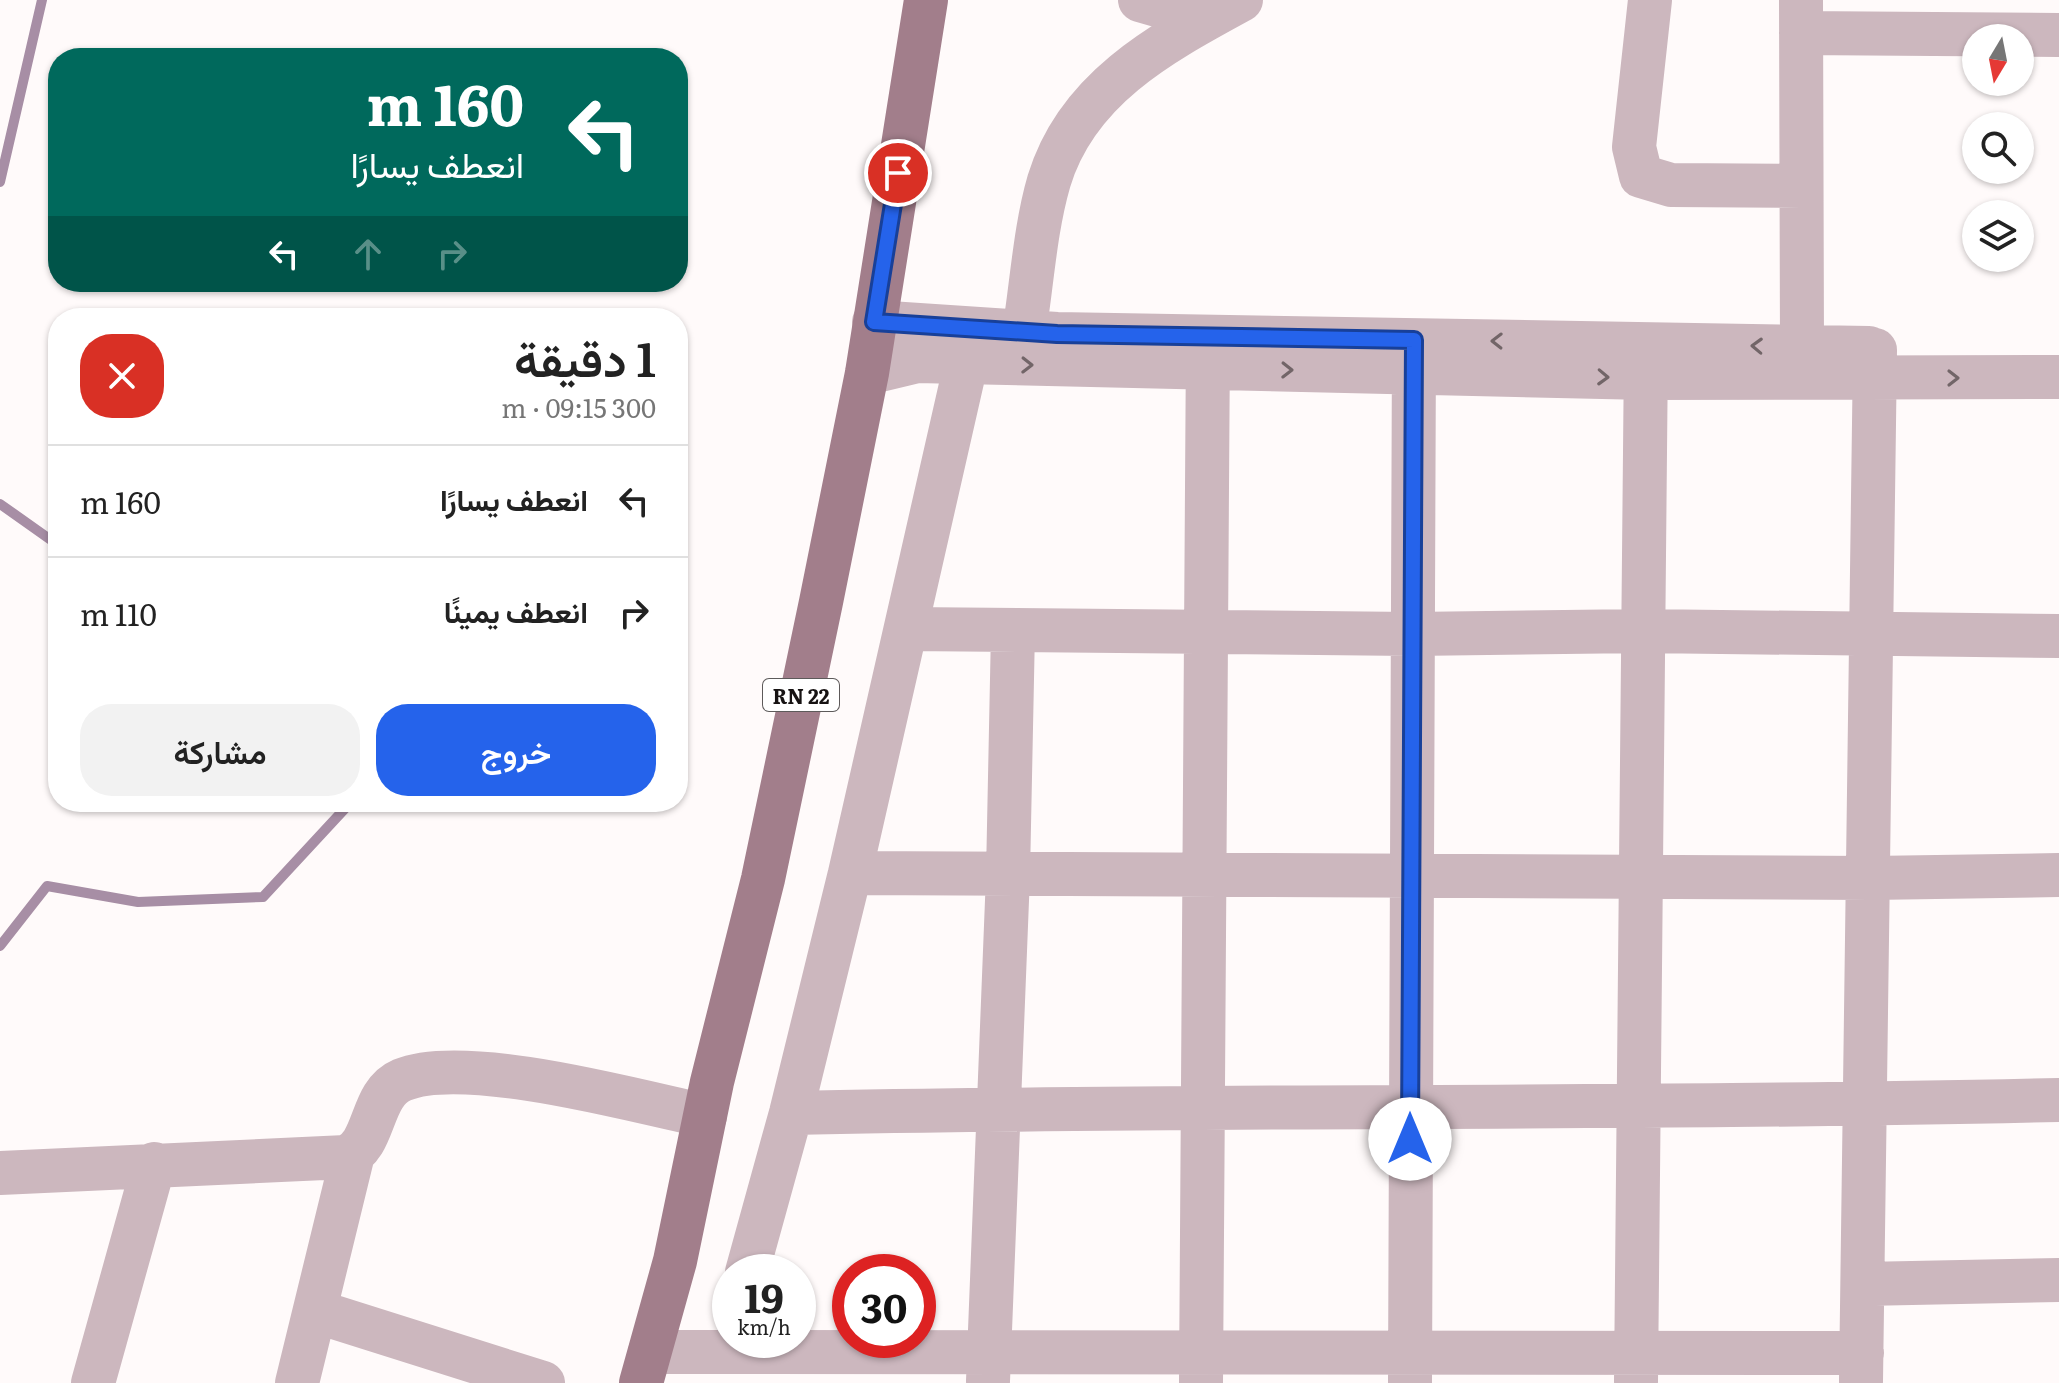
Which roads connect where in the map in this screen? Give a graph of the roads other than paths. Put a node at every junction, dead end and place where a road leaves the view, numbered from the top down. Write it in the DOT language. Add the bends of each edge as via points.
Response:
graph roads {
  1 [pos="926,0"];
  2 [pos="1650,0"];
  3 [pos="1189,6"];
  4 [pos="1801,16"];
  5 [pos="2059,35"];
  6 [pos="1801,186"];
  7 [pos="874,322"];
  8 [pos="1024,333"];
  9 [pos="970,347"];
  10 [pos="1802,348"];
  11 [pos="2059,351"];
  12 [pos="1208,352"];
  13 [pos="1414,356"];
  14 [pos="1647,360"];
  15 [pos="1875,364"];
  16 [pos="867,373"];
  17 [pos="2059,377"];
  18 [pos="908,629"];
  19 [pos="1013,630"];
  20 [pos="1206,631"];
  21 [pos="1643,631"];
  22 [pos="1412,634"];
  23 [pos="1873,636"];
  24 [pos="2059,636"];
  25 [pos="850,873"];
  26 [pos="1203,874"];
  27 [pos="1008,875"];
  28 [pos="1411,875"];
  29 [pos="1639,875"];
  30 [pos="2059,875"];
  31 [pos="1871,878"];
  32 [pos="2059,1100"];
  33 [pos="1865,1105"];
  34 [pos="1638,1108"];
  35 [pos="999,1109"];
  36 [pos="1202,1109"];
  37 [pos="1410,1109"];
  38 [pos="791,1113"];
  39 [pos="705,1116"];
  40 [pos="353,1154"];
  41 [pos="154,1164"];
  42 [pos="0,1173"];
  43 [pos="752,1254"];
  44 [pos="2059,1280"];
  45 [pos="1863,1284"];
  46 [pos="315,1311"];
  47 [pos="724,1358"];
  48 [pos="1201,1367"];
  49 [pos="646,1368"];
  50 [pos="988,1368"];
  51 [pos="1410,1368"];
  52 [pos="1636,1368"];
  53 [pos="1861,1368"];
  54 [pos="93,1383"];
  55 [pos="297,1383"];
  56 [pos="543,1383"];
  1 -- 7 [label="main road, RN 22"];
  2 -- 6 [label="street" via="1634,147 1641,176 1671,185"];
  3 -- 8 [label="street" via="1086,110 1068,137 1049,181"];
  4 -- 5 [label="street"];
  4 -- 6 [label="street"];
  6 -- 10 [label="street"];
  7 -- 9 [label="street"];
  7 -- 16 [label="main road, RN 22"];
  8 -- 9 [label="street"];
  8 -- 12 [label="street"];
  9 -- 12 [label="street, one-way"];
  9 -- 16 [label="street"];
  9 -- 18 [label="street"];
  10 -- 14 [label="street, one-way"];
  10 -- 15 [label="street"];
  11 -- 15 [label="street"];
  12 -- 13 [label="street"];
  12 -- 20 [label="street"];
  13 -- 14 [label="street"];
  13 -- 22 [label="street"];
  14 -- 15 [label="street"];
  14 -- 21 [label="street"];
  15 -- 17 [label="street, one-way"];
  15 -- 23 [label="street"];
  16 -- 39 [label="main road, RN 22" via="763,879"];
  18 -- 19 [label="street"];
  18 -- 25 [label="street"];
  19 -- 20 [label="street"];
  19 -- 27 [label="street"];
  20 -- 22 [label="street"];
  20 -- 26 [label="street"];
  21 -- 22 [label="street"];
  21 -- 23 [label="street"];
  21 -- 29 [label="street"];
  22 -- 28 [label="street"];
  23 -- 24 [label="street"];
  23 -- 31 [label="street"];
  25 -- 27 [label="street"];
  25 -- 38 [label="street"];
  26 -- 27 [label="street"];
  26 -- 28 [label="street"];
  26 -- 36 [label="street"];
  27 -- 35 [label="street"];
  28 -- 29 [label="street"];
  28 -- 37 [label="street"];
  29 -- 31 [label="street"];
  29 -- 34 [label="street"];
  30 -- 31 [label="street"];
  31 -- 33 [label="street"];
  32 -- 33 [label="street"];
  33 -- 34 [label="street"];
  33 -- 45 [label="street"];
  34 -- 37 [label="street"];
  34 -- 52 [label="street"];
  35 -- 36 [label="street"];
  35 -- 38 [label="street"];
  35 -- 50 [label="street"];
  36 -- 37 [label="street"];
  36 -- 48 [label="street"];
  37 -- 51 [label="street"];
  38 -- 43 [label="street"];
  39 -- 40 [label="street" via="542,1081 415,1076 390,1089"];
  39 -- 49 [label="main road, RN 22"];
  40 -- 41 [label="street"];
  40 -- 46 [label="street"];
  41 -- 42 [label="street"];
  41 -- 54 [label="street"];
  44 -- 45 [label="street"];
  45 -- 53 [label="street"];
  46 -- 55 [label="street"];
  46 -- 56 [label="street"];
  47 -- 49 [label="street"];
  47 -- 50 [label="street"];
  48 -- 50 [label="street"];
  48 -- 51 [label="street"];
  51 -- 52 [label="street"];
  52 -- 53 [label="street"];
}
